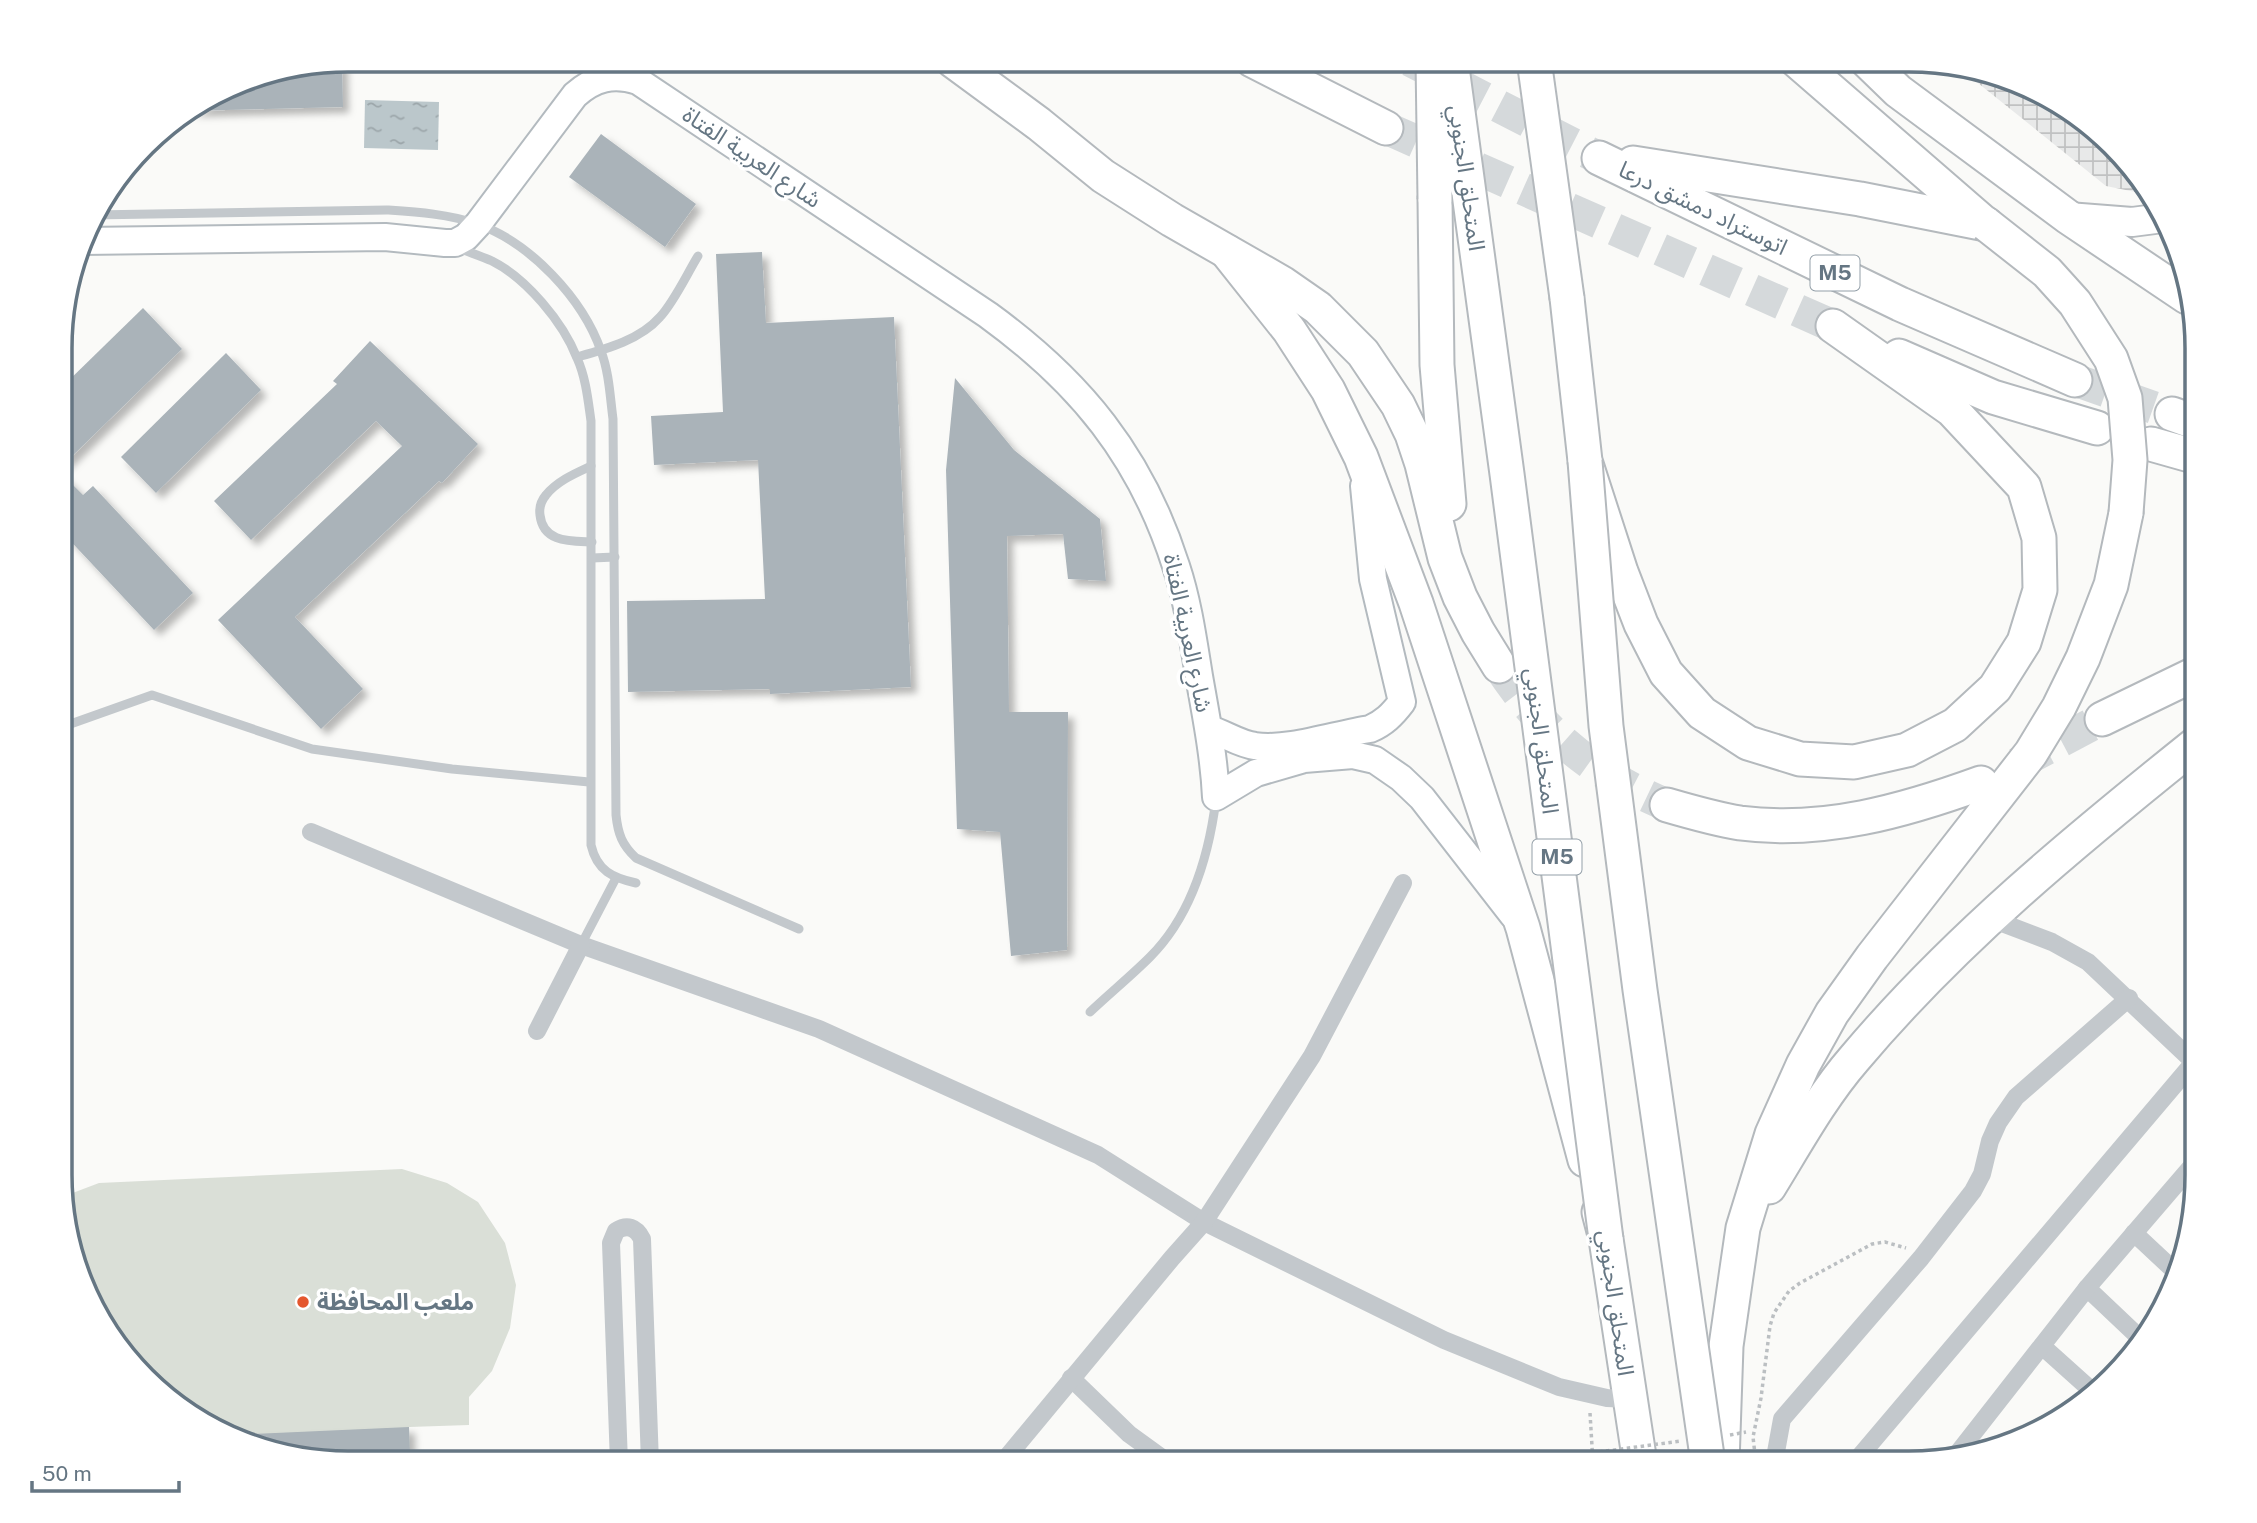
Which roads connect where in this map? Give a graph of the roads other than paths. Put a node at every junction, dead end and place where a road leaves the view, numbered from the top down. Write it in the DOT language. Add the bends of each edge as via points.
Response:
graph roads {
  1 [pos="968,72"];
  2 [pos="989,72"];
  3 [pos="1276,72"];
  4 [pos="1433,72"];
  5 [pos="1453,72"];
  6 [pos="1536,72"];
  7 [pos="1810,72"];
  8 [pos="1864,72"];
  9 [pos="1879,72"];
  10 [pos="1899,91"];
  11 [pos="1039,124"];
  12 [pos="1386,128"];
  13 [pos="106,215"];
  14 [pos="2068,217"];
  15 [pos="2153,219"];
  16 [pos="478,224"];
  17 [pos="1986,224"];
  18 [pos="93,241"];
  19 [pos="445,243"];
  20 [pos="1227,252"];
  21 [pos="698,256"];
  22 [pos="2180,292"];
  23 [pos="601,351"];
  24 [pos="577,357"];
  25 [pos="2075,380"];
  26 [pos="2097,428"];
  27 [pos="2151,444"];
  28 [pos="2185,454"];
  29 [pos="1361,457"];
  30 [pos="1585,461"];
  31 [pos="592,466"];
  32 [pos="592,542"];
  33 [pos="615,557"];
  34 [pos="592,558"];
  35 [pos="1460,597"];
  36 [pos="1499,666"];
  37 [pos="2185,679"];
  38 [pos="2102,719"];
  39 [pos="72,723"];
  40 [pos="1209,729"];
  41 [pos="1303,751"];
  42 [pos="2185,753"];
  43 [pos="589,782"];
  44 [pos="1981,783"];
  45 [pos="1216,797"];
  46 [pos="1667,805"];
  47 [pos="311,832"];
  48 [pos="616,878"];
  49 [pos="636,883"];
  50 [pos="1402,883"];
  51 [pos="1989,918"];
  52 [pos="1523,928"];
  53 [pos="799,929"];
  54 [pos="580,945"];
  55 [pos="2129,998"];
  56 [pos="1090,1012"];
  57 [pos="537,1031"];
  58 [pos="2185,1053"];
  59 [pos="2185,1075"];
  60 [pos="2185,1174"];
  61 [pos="1204,1222"];
  62 [pos="1743,1228"];
  63 [pos="2134,1233"];
  64 [pos="1606,1240"];
  65 [pos="2170,1267"];
  66 [pos="2087,1288"];
  67 [pos="2135,1334"];
  68 [pos="2042,1346"];
  69 [pos="1071,1378"];
  70 [pos="2087,1386"];
  71 [pos="1630,1399"];
  72 [pos="1963,1446"];
  73 [pos="619,1451"];
  74 [pos="650,1451"];
  75 [pos="1012,1451"];
  76 [pos="1152,1451"];
  77 [pos="1638,1451"];
  78 [pos="1710,1451"];
  79 [pos="1776,1451"];
  80 [pos="1864,1451"];
  1 -- 11 [label="highway"];
  2 -- 11 [label="highway"];
  3 -- 12 [label="highway"];
  4 -- 35 [label="highway, bridge" via="1437,365"];
  5 -- 64 [label="highway, المتحلق الجنوبي / M5, bridge"];
  6 -- 30 [label="highway, bridge"];
  7 -- 17 [label="highway"];
  8 -- 10 [label="highway"];
  9 -- 10 [label="highway"];
  10 -- 14 [label="highway"];
  11 -- 20 [label="highway" via="1103,176"];
  13 -- 16 [label="lane" via="387,210"];
  14 -- 15 [label="main road"];
  14 -- 22 [label="highway"];
  16 -- 19 [label="street, شارع العربية الفتاة" via="466,237"];
  16 -- 23 [label="lane" via="511,240 543,266 586,318"];
  16 -- 40 [label="street, شارع العربية الفتاة" via="575,95 598,79 625,77 638,81 988,315 1025,342 1075,390 1118,443 1141,482 1177,567"];
  17 -- 25 [label="highway, اتوستراد دمشق درعا / M5" via="1599,158 1900,304"];
  17 -- 62 [label="highway, bridge" via="2047,272 2075,303 2111,359 2125,398 2130,460 2126,513 2111,585 2083,658 2031,753 1872,957 1802,1065 1772,1134"];
  18 -- 19 [label="street" via="385,237"];
  19 -- 24 [label="lane" via="494,262 518,279 544,305"];
  20 -- 29 [label="highway" via="1296,340 1328,390"];
  20 -- 35 [label="highway" via="1318,308 1382,378 1412,434"];
  21 -- 23 [label="lane" via="661,317 643,332"];
  23 -- 24 [label="lane"];
  23 -- 33 [label="lane" via="612,419"];
  24 -- 31 [label="lane" via="592,421"];
  26 -- 30 [label="highway" via="1993,397 1833,326 1952,410 2024,487 2039,537 2040,590 2024,642 1995,688 1955,725 1907,750 1854,762 1800,759 1748,743 1702,713 1666,673 1621,572"];
  27 -- 28 [label="highway"];
  29 -- 41 [label="street, شارع العربية الفتاة" via="1373,579 1402,702 1388,719 1370,729"];
  29 -- 52 [label="highway" via="1416,603"];
  30 -- 78 [label="highway, bridge" via="1606,726 1638,976"];
  31 -- 32 [label="lane"];
  31 -- 32 [label="lane" via="554,487 540,509 543,526 553,537"];
  32 -- 34 [label="lane"];
  33 -- 34 [label="lane"];
  33 -- 53 [label="lane" via="618,833 636,858"];
  34 -- 43 [label="lane"];
  35 -- 36 [label="highway"];
  37 -- 38 [label="highway"];
  39 -- 43 [label="lane" via="152,695 312,749"];
  40 -- 41 [label="street, شارع العربية الفتاة" via="1257,747"];
  40 -- 45 [label="street, شارع العربية الفتاة"];
  41 -- 45 [label="street, شارع العربية الفتاة"];
  41 -- 52 [label="street, شارع العربية الفتاة" via="1376,760 1401,778 1441,820"];
  42 -- 51 [label="highway"];
  43 -- 48 [label="lane" via="592,850"];
  44 -- 46 [label="highway" via="1900,810 1816,825 1741,823"];
  45 -- 56 [label="lane" via="1205,857 1188,901 1152,955"];
  47 -- 54 [label="street"];
  48 -- 49 [label="lane"];
  48 -- 54 [label="lane"];
  50 -- 61 [label="street" via="1312,1056"];
  51 -- 55 [label="street" via="2052,942 2088,962"];
  51 -- 62 [label="highway" via="1911,994 1852,1061"];
  52 -- 64 [label="highway"];
  54 -- 57 [label="street"];
  54 -- 61 [label="street" via="820,1028 1098,1155"];
  55 -- 58 [label="street"];
  55 -- 79 [label="street" via="2016,1097 1994,1132 1973,1191 1782,1419"];
  59 -- 80 [label="street"];
  60 -- 63 [label="street"];
  61 -- 69 [label="street"];
  61 -- 71 [label="street" via="1444,1340 1559,1387"];
  62 -- 78 [label="highway"];
  63 -- 65 [label="street"];
  63 -- 66 [label="street"];
  64 -- 71 [label="highway, المتحلق الجنوبي"];
  66 -- 67 [label="street"];
  66 -- 68 [label="street"];
  68 -- 70 [label="street"];
  68 -- 72 [label="street"];
  69 -- 75 [label="street"];
  69 -- 76 [label="street"];
  71 -- 77 [label="highway, المتحلق الجنوبي"];
  73 -- 74 [label="street" via="611,1243 616,1231 628,1227 642,1239"];
}
